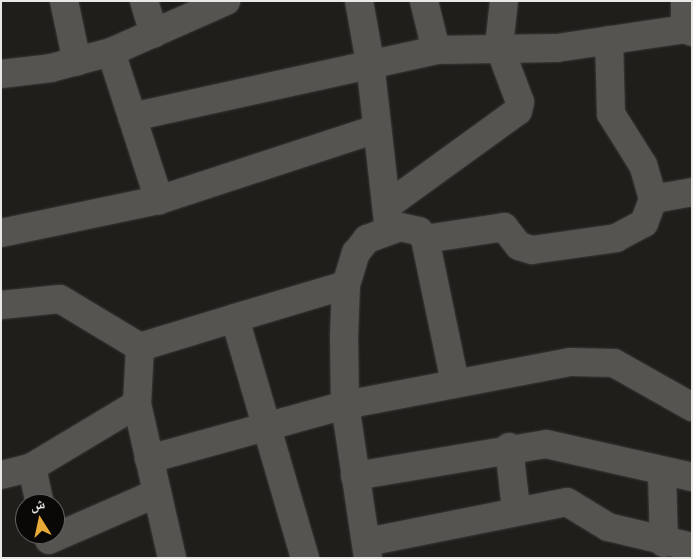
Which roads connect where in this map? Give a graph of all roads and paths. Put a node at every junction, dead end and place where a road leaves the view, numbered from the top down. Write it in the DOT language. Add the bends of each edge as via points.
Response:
graph roads {
  1 [pos="64,1"];
  2 [pos="144,1"];
  3 [pos="358,1"];
  4 [pos="424,1"];
  5 [pos="504,1"];
  6 [pos="685,1"];
  7 [pos="224,2"];
  8 [pos="688,31"];
  9 [pos="154,34"];
  10 [pos="610,40"];
  11 [pos="499,46"];
  12 [pos="436,50"];
  13 [pos="111,52"];
  14 [pos="77,62"];
  15 [pos="370,62"];
  16 [pos="1,74"];
  17 [pos="132,117"];
  18 [pos="376,129"];
  19 [pos="692,192"];
  20 [pos="653,199"];
  21 [pos="158,200"];
  22 [pos="388,217"];
  23 [pos="1,233"];
  24 [pos="425,239"];
  25 [pos="346,285"];
  26 [pos="1,305"];
  27 [pos="235,318"];
  28 [pos="140,347"];
  29 [pos="455,383"];
  30 [pos="137,404"];
  31 [pos="345,405"];
  32 [pos="692,406"];
  33 [pos="266,430"];
  34 [pos="509,447"];
  35 [pos="149,459"];
  36 [pos="32,467"];
  37 [pos="662,473"];
  38 [pos="1,475"];
  39 [pos="355,476"];
  40 [pos="692,477"];
  41 [pos="38,494"];
  42 [pos="157,494"];
  43 [pos="516,509"];
  44 [pos="65,537"];
  45 [pos="664,542"];
  46 [pos="692,547"];
  47 [pos="368,550"];
  48 [pos="172,558"];
  49 [pos="305,558"];
  1 -- 14 [label="street"];
  2 -- 9 [label="street"];
  3 -- 15 [label="street"];
  4 -- 12 [label="street"];
  5 -- 11 [label="street"];
  6 -- 8 [label="street"];
  7 -- 9 [label="street"];
  8 -- 10 [label="street"];
  9 -- 13 [label="street"];
  10 -- 11 [label="street" via="535,49"];
  10 -- 20 [label="street" via="611,114 643,165"];
  11 -- 12 [label="street"];
  11 -- 22 [label="street" via="520,102 518,111"];
  12 -- 15 [label="street"];
  13 -- 14 [label="street"];
  13 -- 17 [label="street"];
  14 -- 16 [label="street"];
  15 -- 17 [label="street"];
  15 -- 18 [label="street"];
  17 -- 21 [label="street"];
  18 -- 21 [label="street"];
  18 -- 22 [label="street"];
  19 -- 20 [label="street"];
  20 -- 24 [label="street" via="644,223 616,238 532,250 520,246 509,229 500,227"];
  21 -- 23 [label="street"];
  22 -- 24 [label="street"];
  22 -- 25 [label="street" via="362,244"];
  24 -- 29 [label="street"];
  25 -- 27 [label="street"];
  25 -- 31 [label="street"];
  26 -- 28 [label="street" via="60,299"];
  27 -- 28 [label="street"];
  27 -- 33 [label="street"];
  28 -- 30 [label="street"];
  29 -- 31 [label="street"];
  29 -- 32 [label="street" via="570,362 600,360 614,363"];
  30 -- 35 [label="street"];
  30 -- 36 [label="street"];
  31 -- 33 [label="street"];
  31 -- 39 [label="street"];
  33 -- 35 [label="street"];
  33 -- 49 [label="street"];
  34 -- 37 [label="street" via="546,444"];
  34 -- 39 [label="street"];
  34 -- 43 [label="street"];
  35 -- 42 [label="street"];
  36 -- 38 [label="street"];
  36 -- 41 [label="street"];
  37 -- 40 [label="street"];
  37 -- 45 [label="street"];
  39 -- 47 [label="street"];
  42 -- 44 [label="street"];
  42 -- 48 [label="street"];
  43 -- 45 [label="street" via="567,502 608,526"];
  43 -- 47 [label="street"];
  45 -- 46 [label="street"];
}
